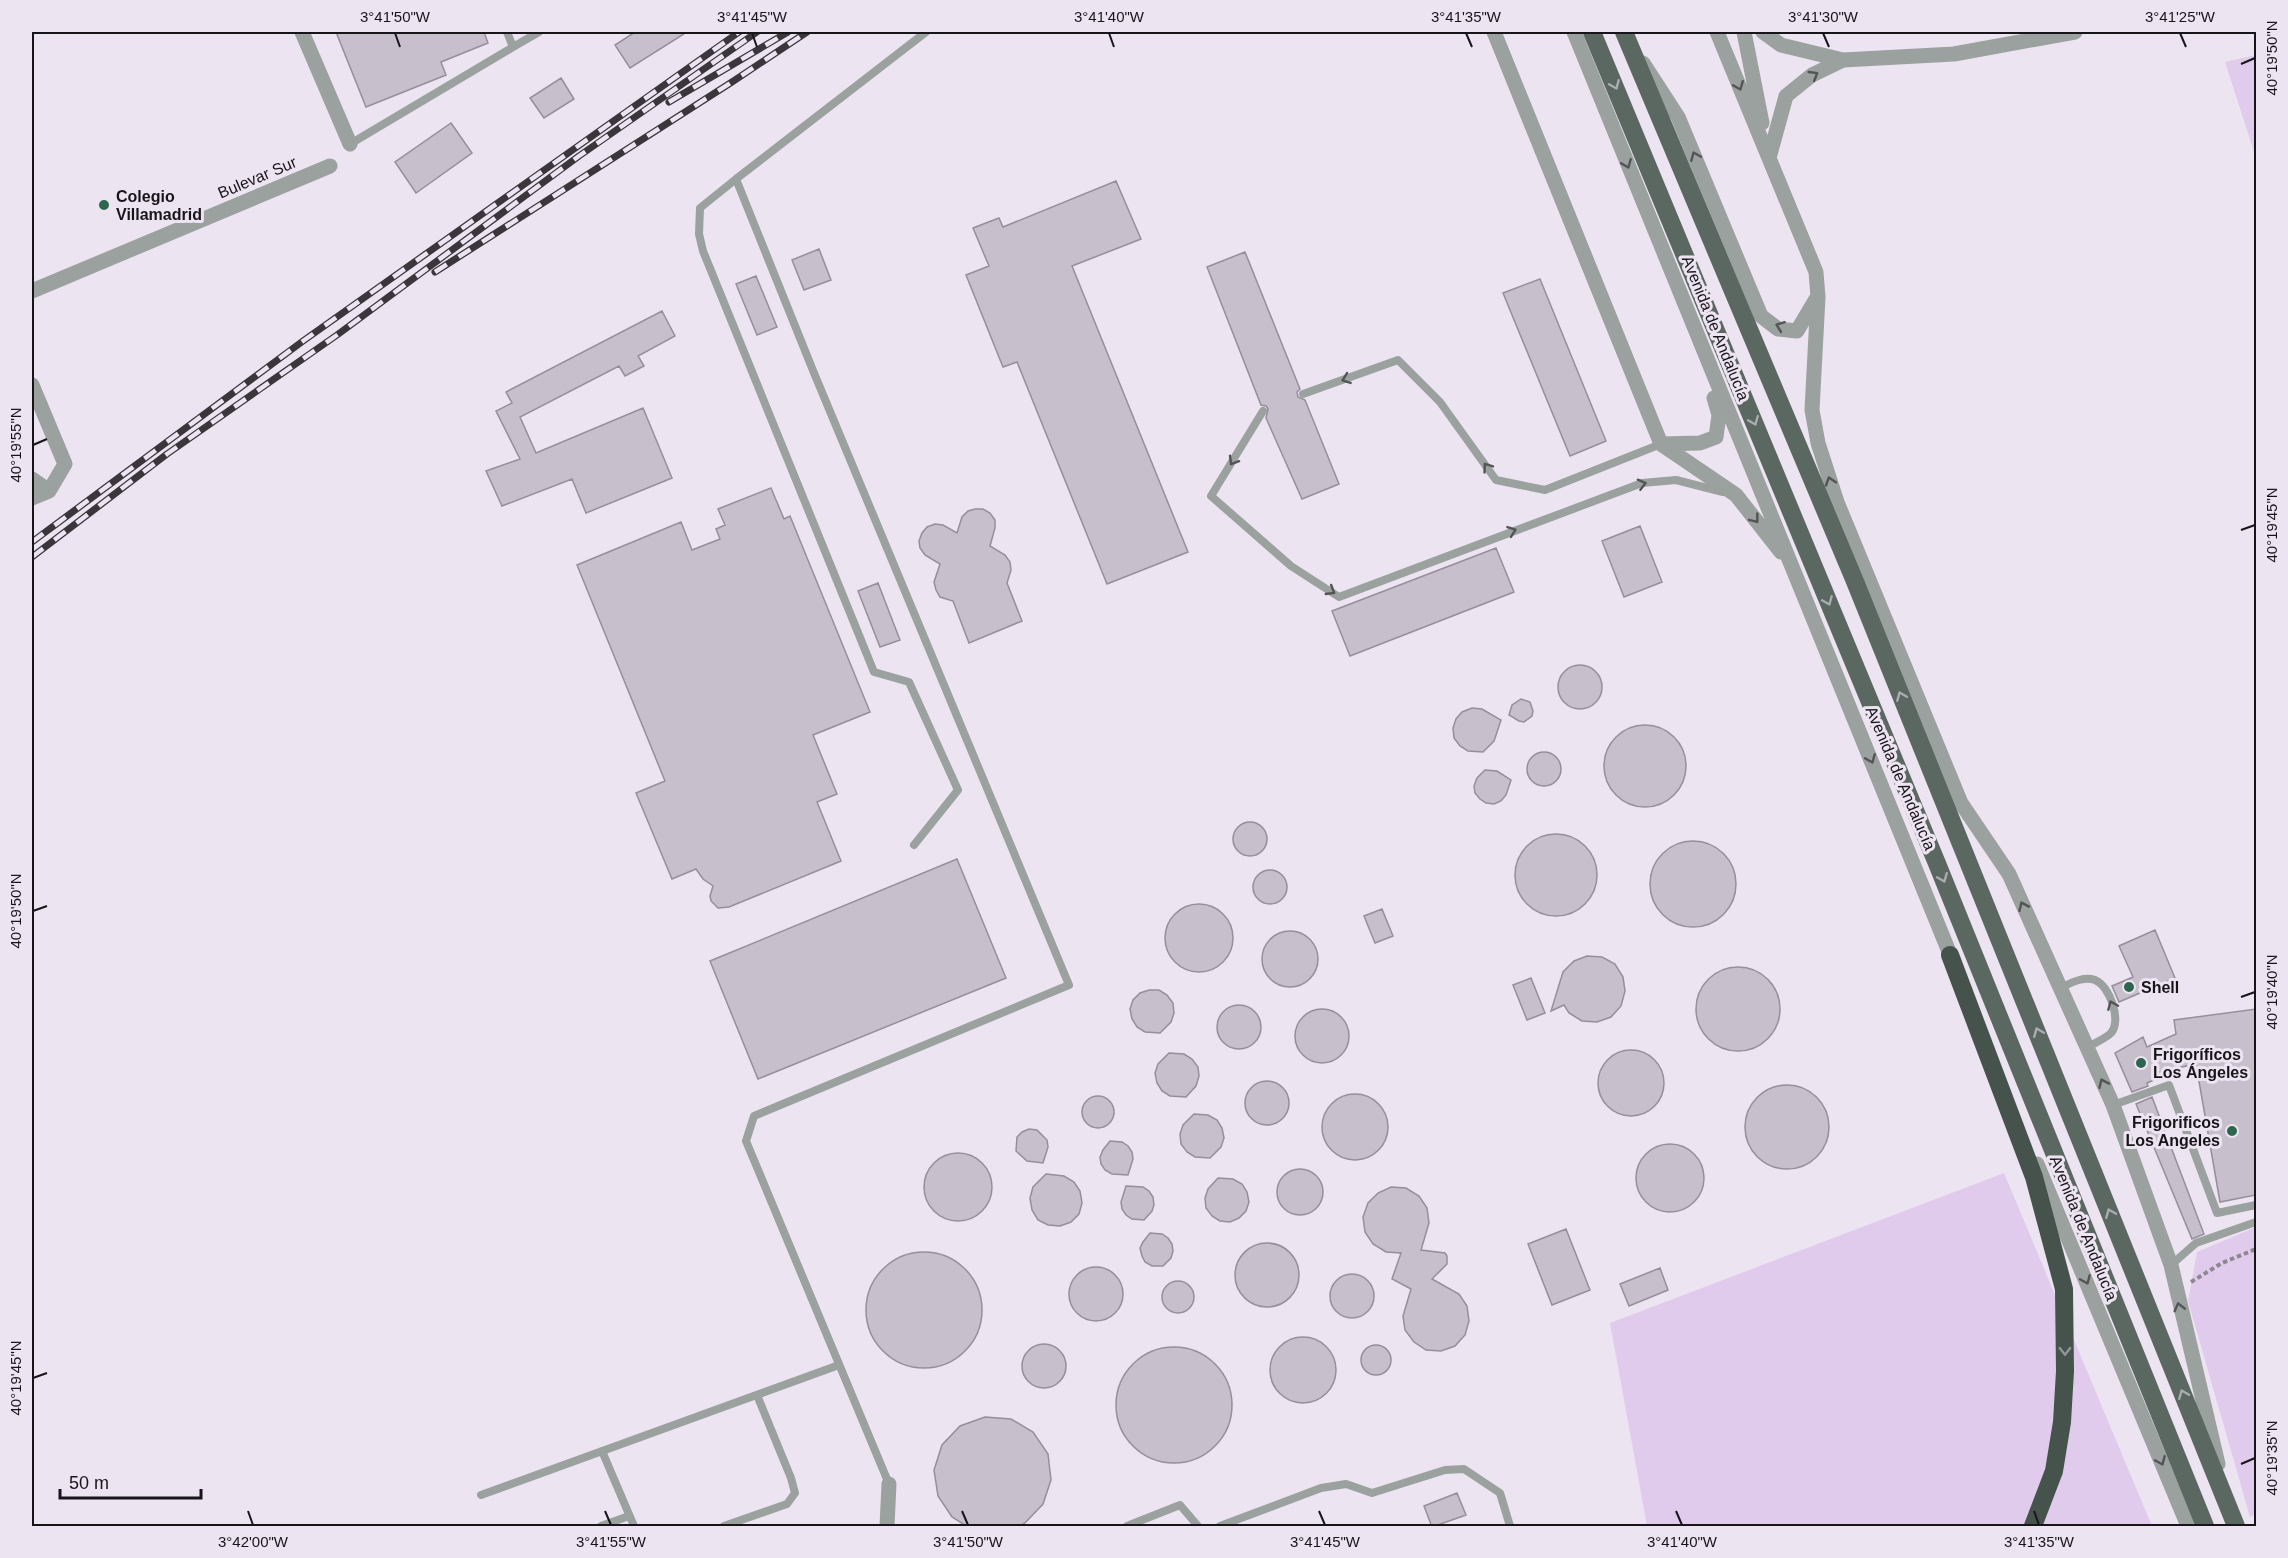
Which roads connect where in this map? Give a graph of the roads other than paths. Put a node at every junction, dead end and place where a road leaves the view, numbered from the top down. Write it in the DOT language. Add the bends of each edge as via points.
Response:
graph roads {
  1 [pos="302,32"];
  2 [pos="507,32"];
  3 [pos="539,32"];
  4 [pos="926,32"];
  5 [pos="1494,32"];
  6 [pos="1574,32"];
  7 [pos="1592,32"];
  8 [pos="1717,32"];
  9 [pos="1744,32"];
  10 [pos="1763,32"];
  11 [pos="2075,32"];
  12 [pos="1625,35"];
  13 [pos="513,47"];
  14 [pos="1843,60"];
  15 [pos="350,144"];
  16 [pos="1769,159"];
  17 [pos="330,166"];
  18 [pos="736,178"];
  19 [pos="32,291"];
  20 [pos="1818,297"];
  21 [pos="1687,312"];
  22 [pos="32,385"];
  23 [pos="1303,394"];
  24 [pos="1263,411"];
  25 [pos="1661,444"];
  26 [pos="32,478"];
  27 [pos="49,491"];
  28 [pos="1736,495"];
  29 [pos="32,498"];
  30 [pos="1837,502"];
  31 [pos="1794,569"];
  32 [pos="1854,579"];
  33 [pos="1916,732"];
  34 [pos="1961,803"];
  35 [pos="914,845"];
  36 [pos="1950,955"];
  37 [pos="2060,988"];
  38 [pos="2087,1048"];
  39 [pos="2113,1105"];
  40 [pos="2256,1205"];
  41 [pos="2256,1222"];
  42 [pos="2170,1265"];
  43 [pos="839,1365"];
  44 [pos="757,1395"];
  45 [pos="602,1451"];
  46 [pos="889,1484"];
  47 [pos="480,1495"];
  48 [pos="2228,1507"];
  49 [pos="629,1516"];
  50 [pos="888,1519"];
  51 [pos="601,1527"];
  52 [pos="634,1527"];
  53 [pos="724,1527"];
  54 [pos="895,1527"];
  55 [pos="1127,1527"];
  56 [pos="1198,1527"];
  57 [pos="1220,1527"];
  58 [pos="1510,1527"];
  59 [pos="2033,1527"];
  60 [pos="2188,1527"];
  61 [pos="2205,1527"];
  62 [pos="2236,1527"];
  1 -- 15 [label="street"];
  2 -- 13 [label="lane"];
  3 -- 13 [label="lane"];
  4 -- 18 [label="lane"];
  5 -- 25 [label="street"];
  6 -- 21 [label="street, one-way"];
  7 -- 61 [label="main road, Avenida de Andalucía, one-way" via="1936,861"];
  8 -- 16 [label="street, one-way"];
  9 -- 16 [label="street"];
  10 -- 14 [label="street" via="1781,45"];
  11 -- 14 [label="street" via="1954,54"];
  20 -- 12 [label="street, one-way" via="1797,331 1778,328 1761,316 1678,117"];
  12 -- 32 [label="main road, Avenida de Andalucía"];
  13 -- 15 [label="lane"];
  16 -- 14 [label="street, one-way" via="1786,96 1812,75"];
  16 -- 20 [label="street" via="1816,272"];
  17 -- 19 [label="street, Bulevar Sur"];
  18 -- 35 [label="lane" via="700,208 703,251 874,672 909,682 958,790"];
  18 -- 43 [label="lane" via="1069,985 754,1116 746,1141"];
  30 -- 20 [label="street, one-way" via="1812,410"];
  21 -- 25 [label="street" via="1719,415 1716,437 1700,443"];
  21 -- 31 [label="street, Avenida de Andalucía"];
  22 -- 27 [label="street" via="65,464"];
  25 -- 23 [label="lane, one-way" via="1545,490 1496,480 1440,402 1398,360"];
  24 -- 28 [label="lane, one-way" via="1211,496 1291,566 1339,597 1642,483 1676,480"];
  25 -- 28 [label="street"];
  26 -- 27 [label="street"];
  27 -- 29 [label="street"];
  28 -- 31 [label="street, one-way"];
  30 -- 32 [label="street"];
  30 -- 34 [label="street"];
  31 -- 36 [label="street, Avenida de Andalucía, one-way"];
  33 -- 32 [label="main road, Avenida de Andalucía, one-way"];
  33 -- 34 [label="street"];
  48 -- 33 [label="main road, Avenida de Andalucía, one-way"];
  37 -- 34 [label="street, one-way" via="2009,874"];
  36 -- 59 [label="highway, one-way" via="2034,1177 2064,1289 2066,1371 2062,1422 2054,1471"];
  36 -- 60 [label="street, Avenida de Andalucía, one-way"];
  37 -- 38 [label="street"];
  38 -- 37 [label="lane, one-way" via="2110,1033 2116,1023 2116,1013 2104,986 2083,978"];
  39 -- 38 [label="street, one-way"];
  39 -- 40 [label="lane" via="2169,1085 2217,1213"];
  39 -- 42 [label="street"];
  41 -- 42 [label="lane" via="2196,1243"];
  48 -- 42 [label="street, one-way"];
  43 -- 44 [label="lane"];
  43 -- 46 [label="lane"];
  44 -- 45 [label="lane"];
  44 -- 53 [label="lane" via="795,1493 787,1504"];
  45 -- 47 [label="lane"];
  45 -- 49 [label="lane"];
  46 -- 50 [label="street"];
  48 -- 62 [label="main road, Avenida de Andalucía"];
  49 -- 51 [label="lane"];
  49 -- 52 [label="lane"];
  50 -- 54 [label="lane"];
  55 -- 56 [label="lane" via="1180,1505"];
  57 -- 58 [label="lane" via="1321,1488 1346,1484 1372,1493 1446,1470 1464,1469 1500,1492"];
}
